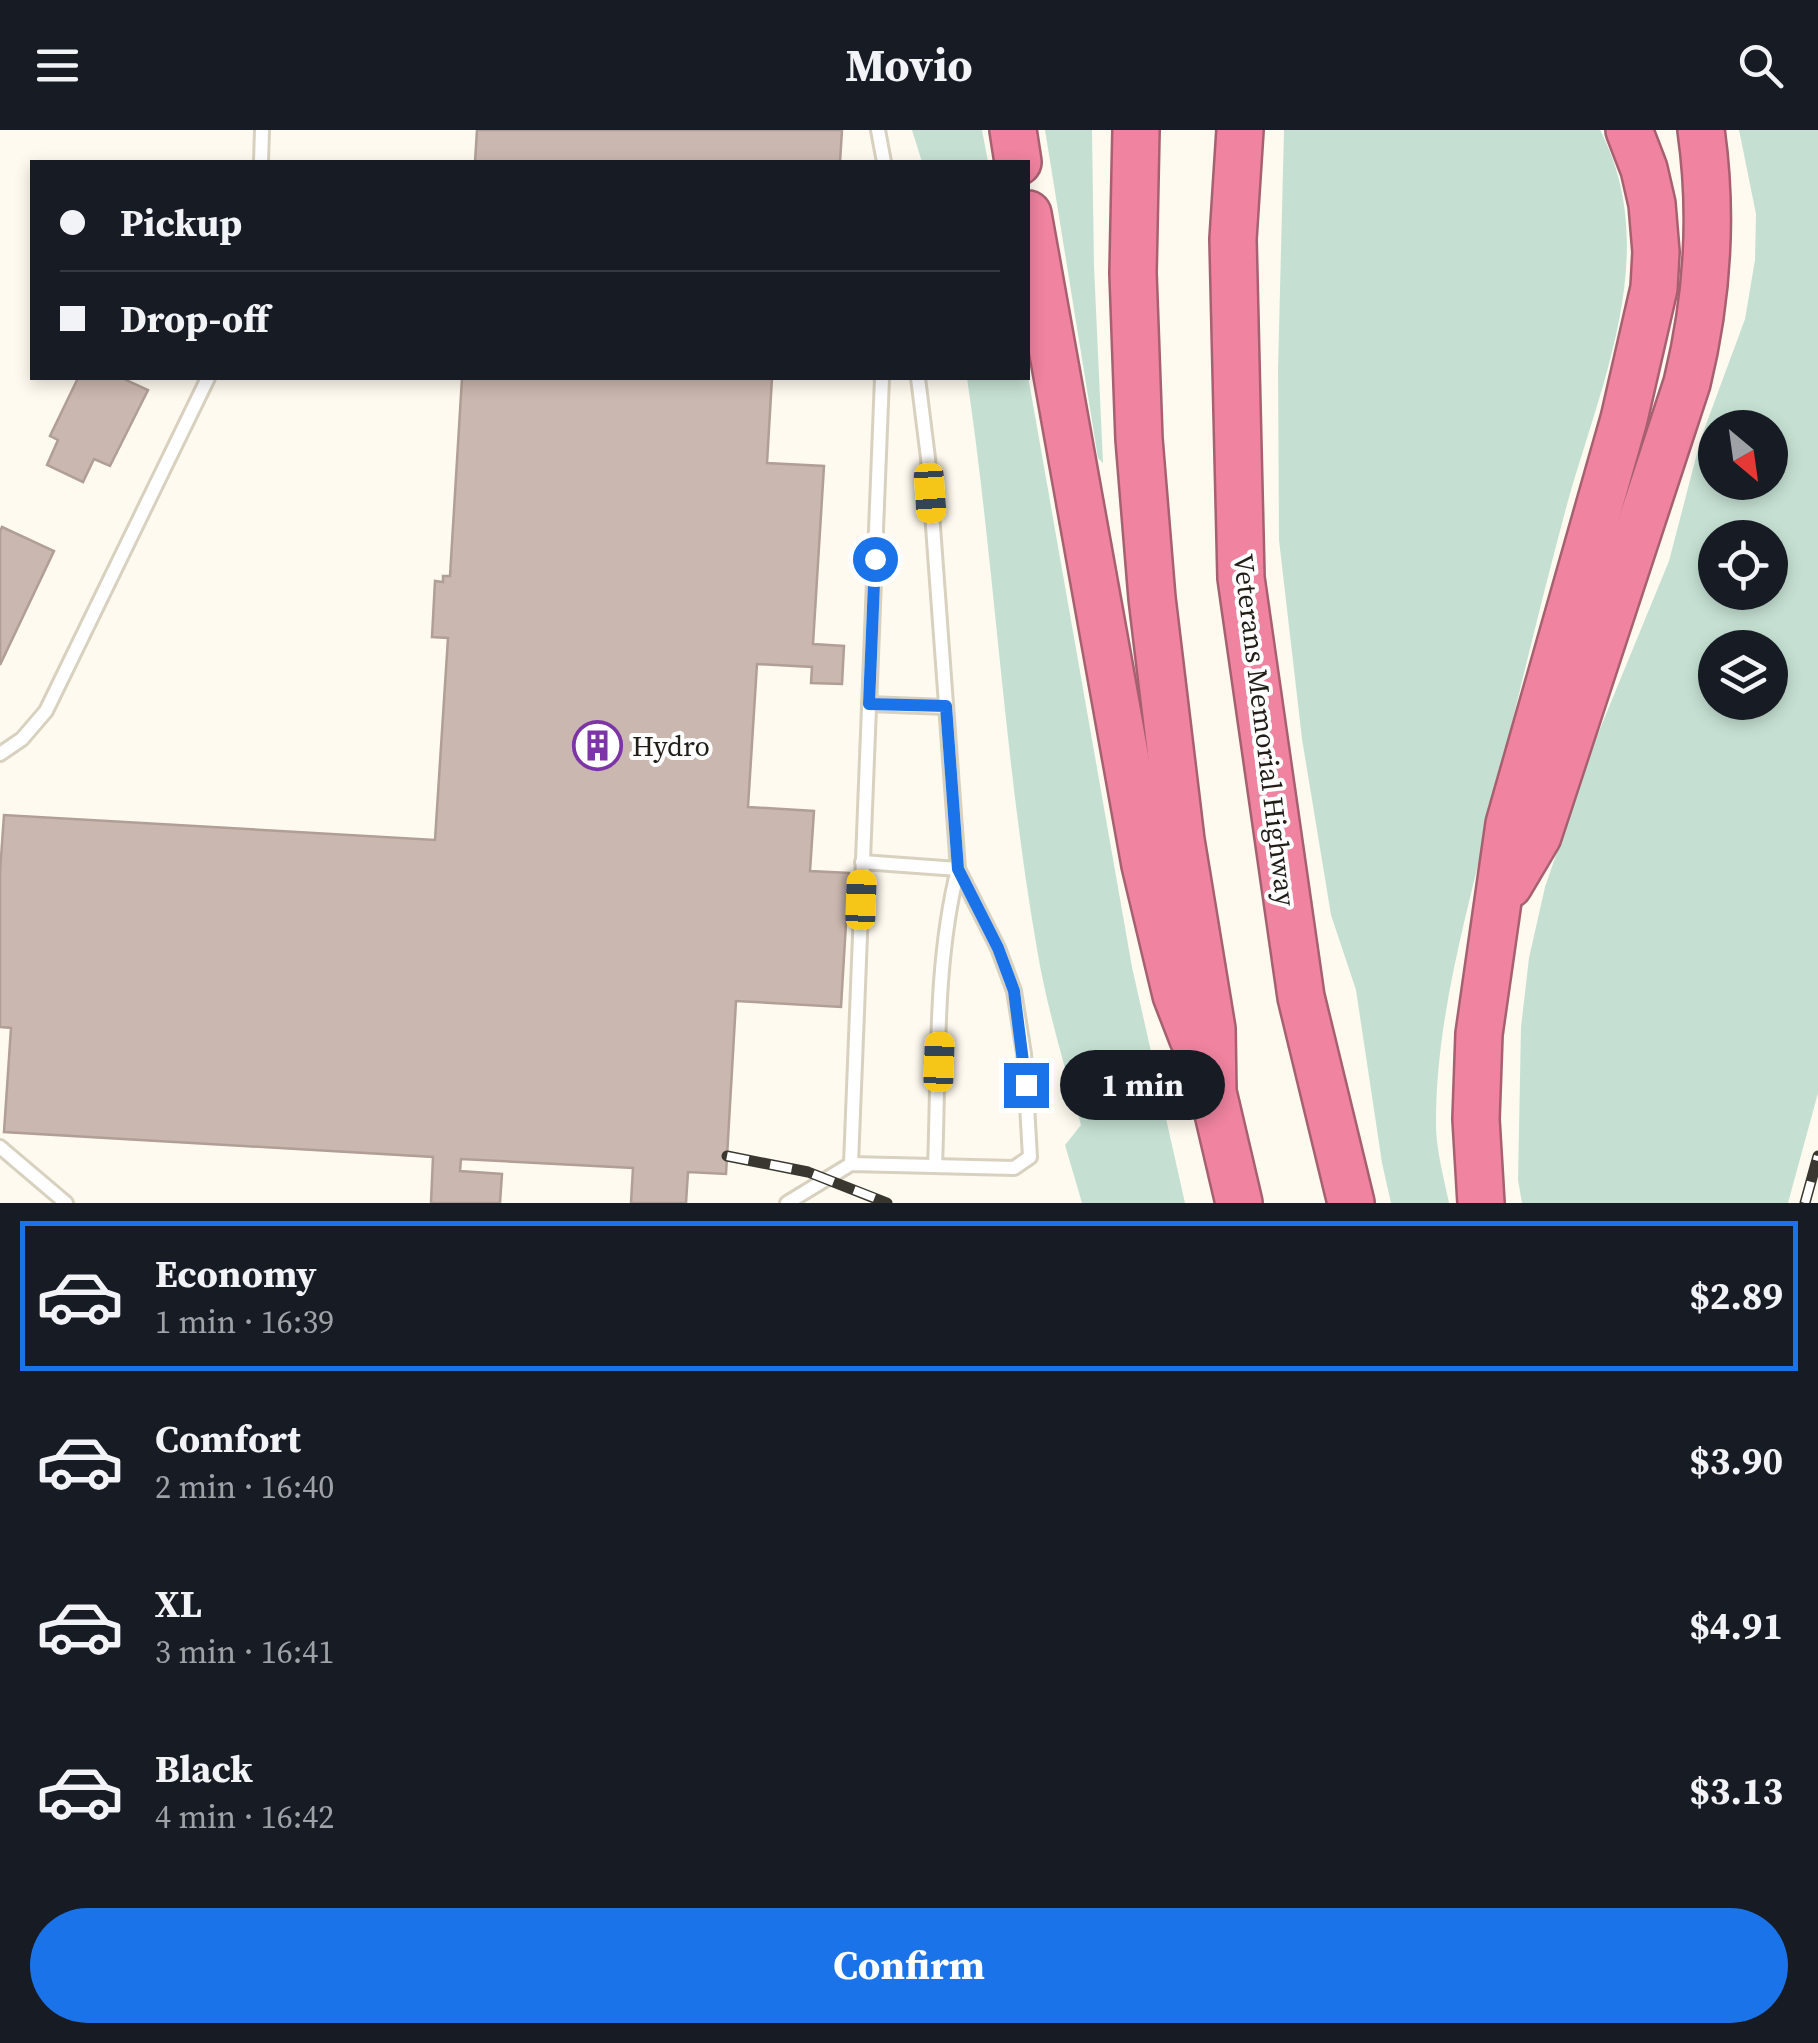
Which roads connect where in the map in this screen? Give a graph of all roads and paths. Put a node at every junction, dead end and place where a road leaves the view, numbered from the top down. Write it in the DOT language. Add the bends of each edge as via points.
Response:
graph roads {
  1 [pos="262,130"];
  2 [pos="878,130"];
  3 [pos="1013,130"];
  4 [pos="1136,130"];
  5 [pos="1240,130"];
  6 [pos="1630,130"];
  7 [pos="1701,130"];
  8 [pos="261,160"];
  9 [pos="884,160"];
  10 [pos="1018,160"];
  11 [pos="1030,225"];
  12 [pos="207,380"];
  13 [pos="882,380"];
  14 [pos="918,380"];
  15 [pos="869,704"];
  16 [pos="946,706"];
  17 [pos="0,754"];
  18 [pos="862,862"];
  19 [pos="958,869"];
  20 [pos="1498,904"];
  21 [pos="1213,1092"];
  22 [pos="0,1147"];
  23 [pos="852,1164"];
  24 [pos="935,1166"];
  25 [pos="66,1203"];
  26 [pos="788,1203"];
  27 [pos="1239,1203"];
  28 [pos="1351,1203"];
  29 [pos="1481,1203"];
  1 -- 8 [label="lane"];
  2 -- 9 [label="lane"];
  3 -- 10 [label="highway"];
  4 -- 21 [label="highway" via="1133,273 1150,578 1212,1029"];
  5 -- 28 [label="highway, Veterans Memorial Highway" via="1233,238 1242,578 1301,998"];
  6 -- 20 [label="highway" via="1652,204 1654,288 1614,456 1509,824"];
  7 -- 20 [label="highway" via="1706,260 1688,383 1538,836"];
  11 -- 21 [label="highway" via="1145,865 1176,995"];
  12 -- 17 [label="lane" via="46,712"];
  13 -- 15 [label="lane"];
  14 -- 16 [label="lane"];
  15 -- 16 [label="lane"];
  15 -- 18 [label="lane"];
  16 -- 19 [label="lane"];
  18 -- 19 [label="lane"];
  18 -- 23 [label="lane"];
  19 -- 24 [label="lane" via="943,959"];
  19 -- 24 [label="lane" via="1014,991 1032,1152 1014,1168"];
  20 -- 29 [label="highway" via="1478,1054"];
  21 -- 27 [label="highway"];
  22 -- 25 [label="lane"];
  23 -- 24 [label="lane"];
  23 -- 26 [label="lane"];
}
